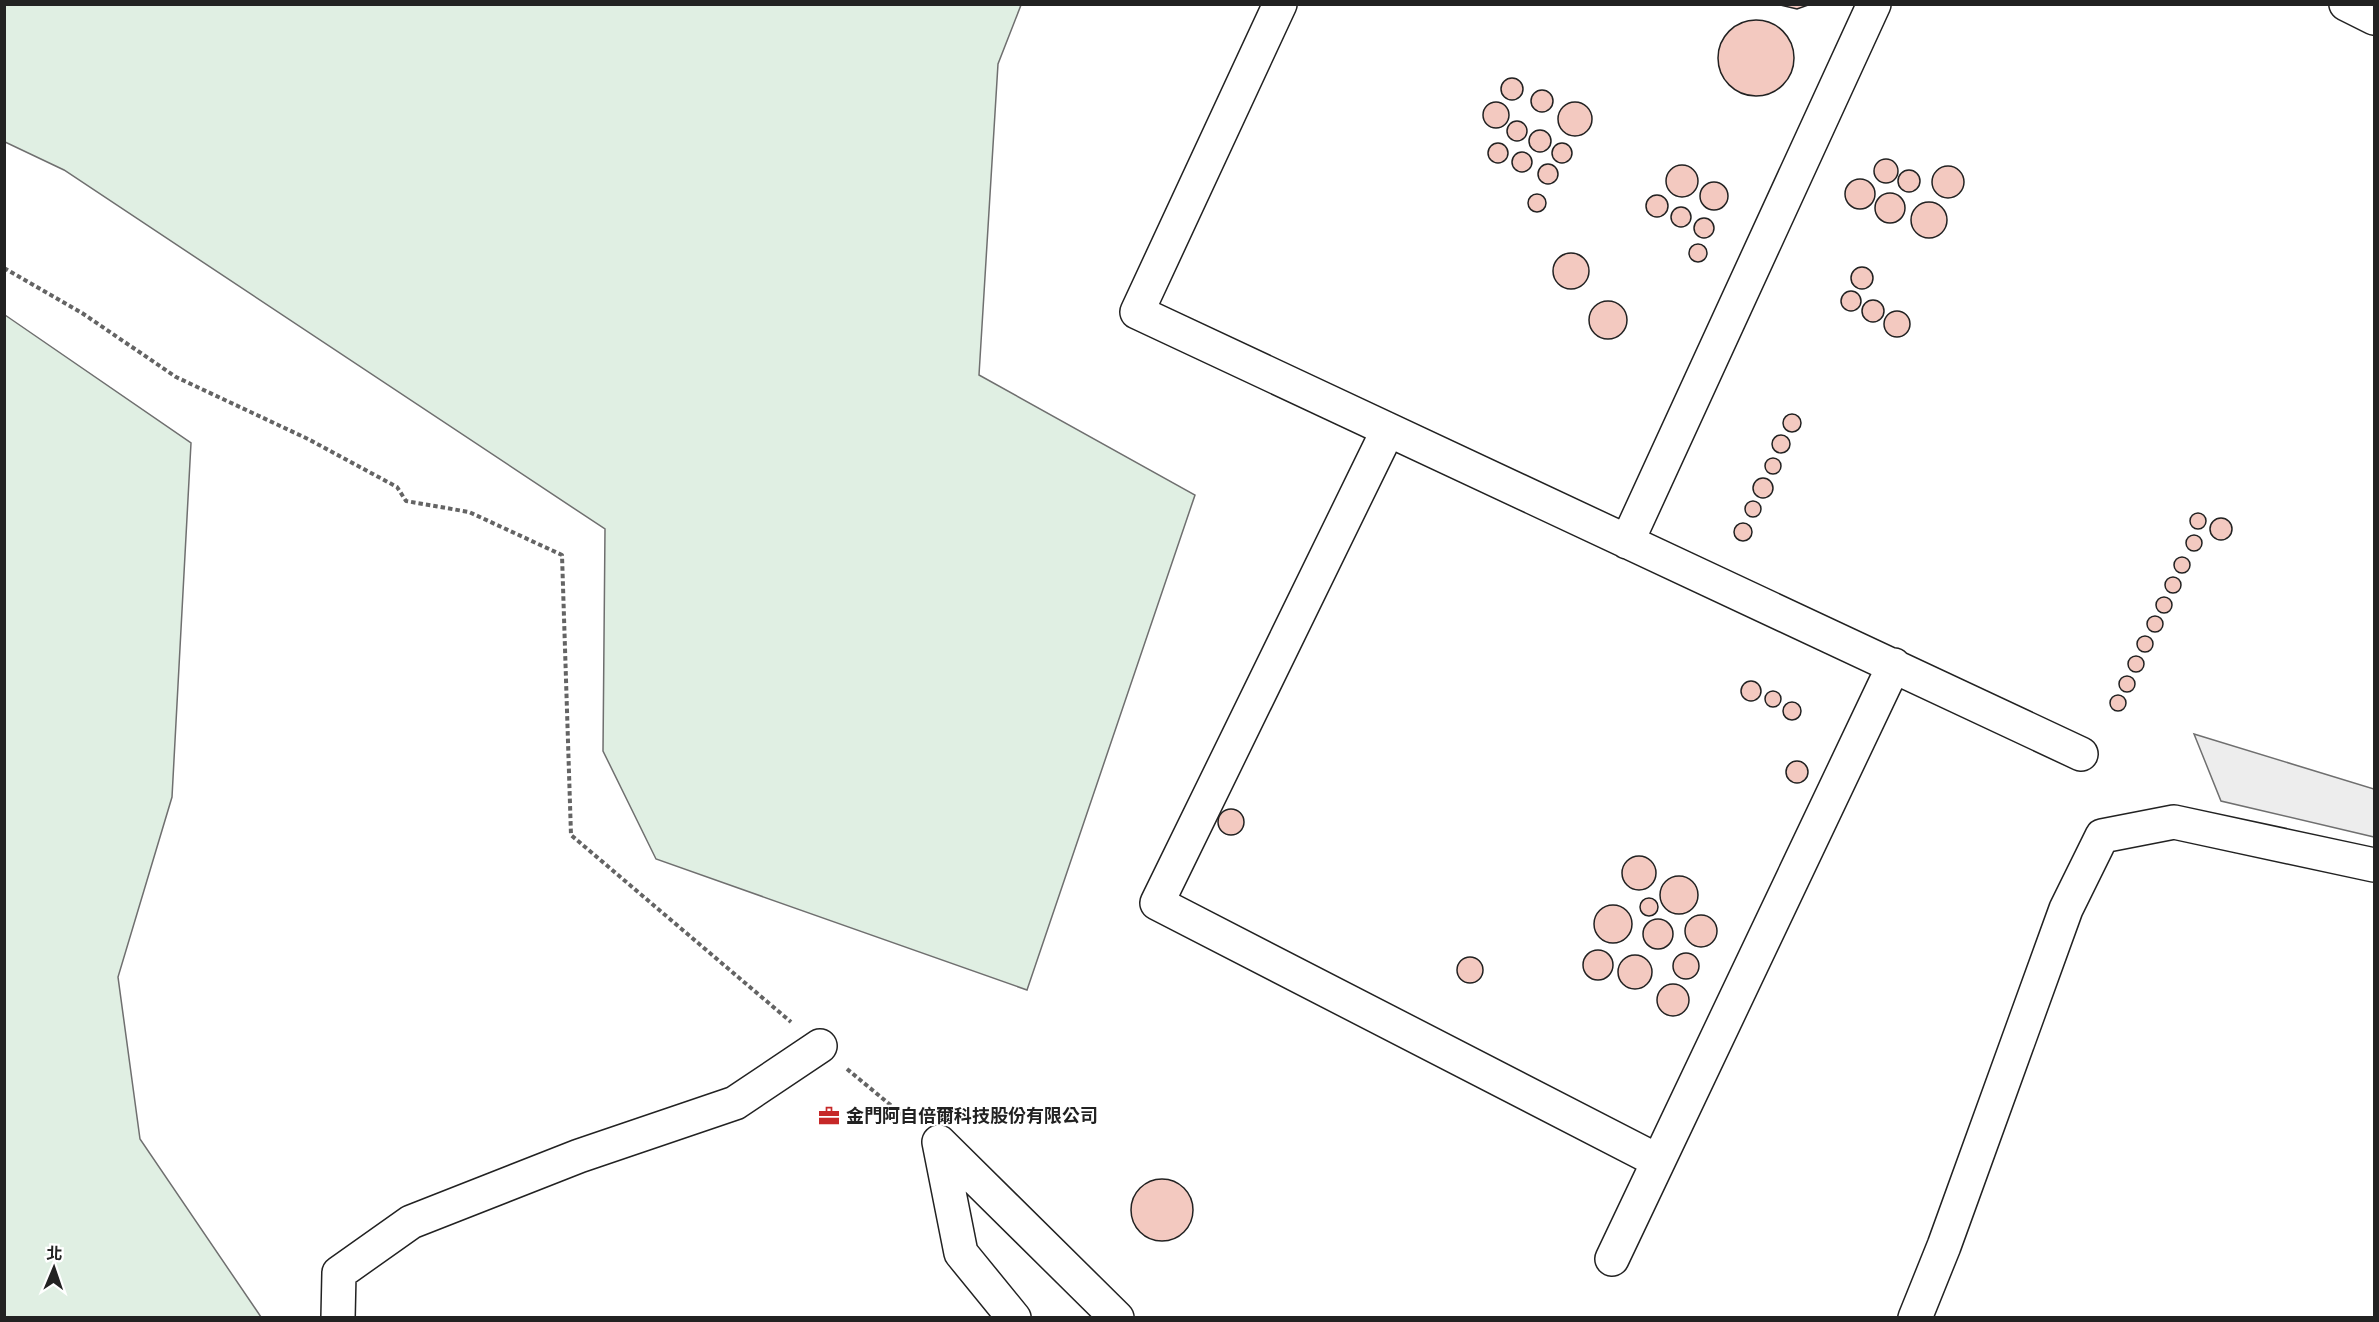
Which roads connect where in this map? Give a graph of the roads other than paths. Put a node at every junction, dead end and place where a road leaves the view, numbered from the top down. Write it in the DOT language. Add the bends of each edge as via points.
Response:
graph roads {
  1 [pos="1280,4"];
  2 [pos="1874,4"];
  3 [pos="2346,4"];
  4 [pos="2374,18"];
  5 [pos="1388,430"];
  6 [pos="1627,542"];
  7 [pos="1894,665"];
  8 [pos="2081,754"];
  9 [pos="2374,865"];
  10 [pos="820,1046"];
  11 [pos="1658,1161"];
  12 [pos="1612,1259"];
  13 [pos="999,1313"];
  14 [pos="338,1317"];
  15 [pos="1117,1317"];
  16 [pos="1915,1317"];
  1 -- 5 [label="street" via="1137,312"];
  2 -- 6 [label="street"];
  3 -- 4 [label="street"];
  5 -- 6 [label="street"];
  5 -- 11 [label="street" via="1157,903"];
  6 -- 7 [label="street"];
  7 -- 8 [label="street"];
  7 -- 11 [label="street"];
  9 -- 16 [label="street" via="2174,822 2102,836 2066,909"];
  10 -- 14 [label="street" via="735,1103 579,1156 411,1222 339,1274"];
  11 -- 12 [label="street"];
  13 -- 15 [label="street" via="961,1253 939,1142"];
}
